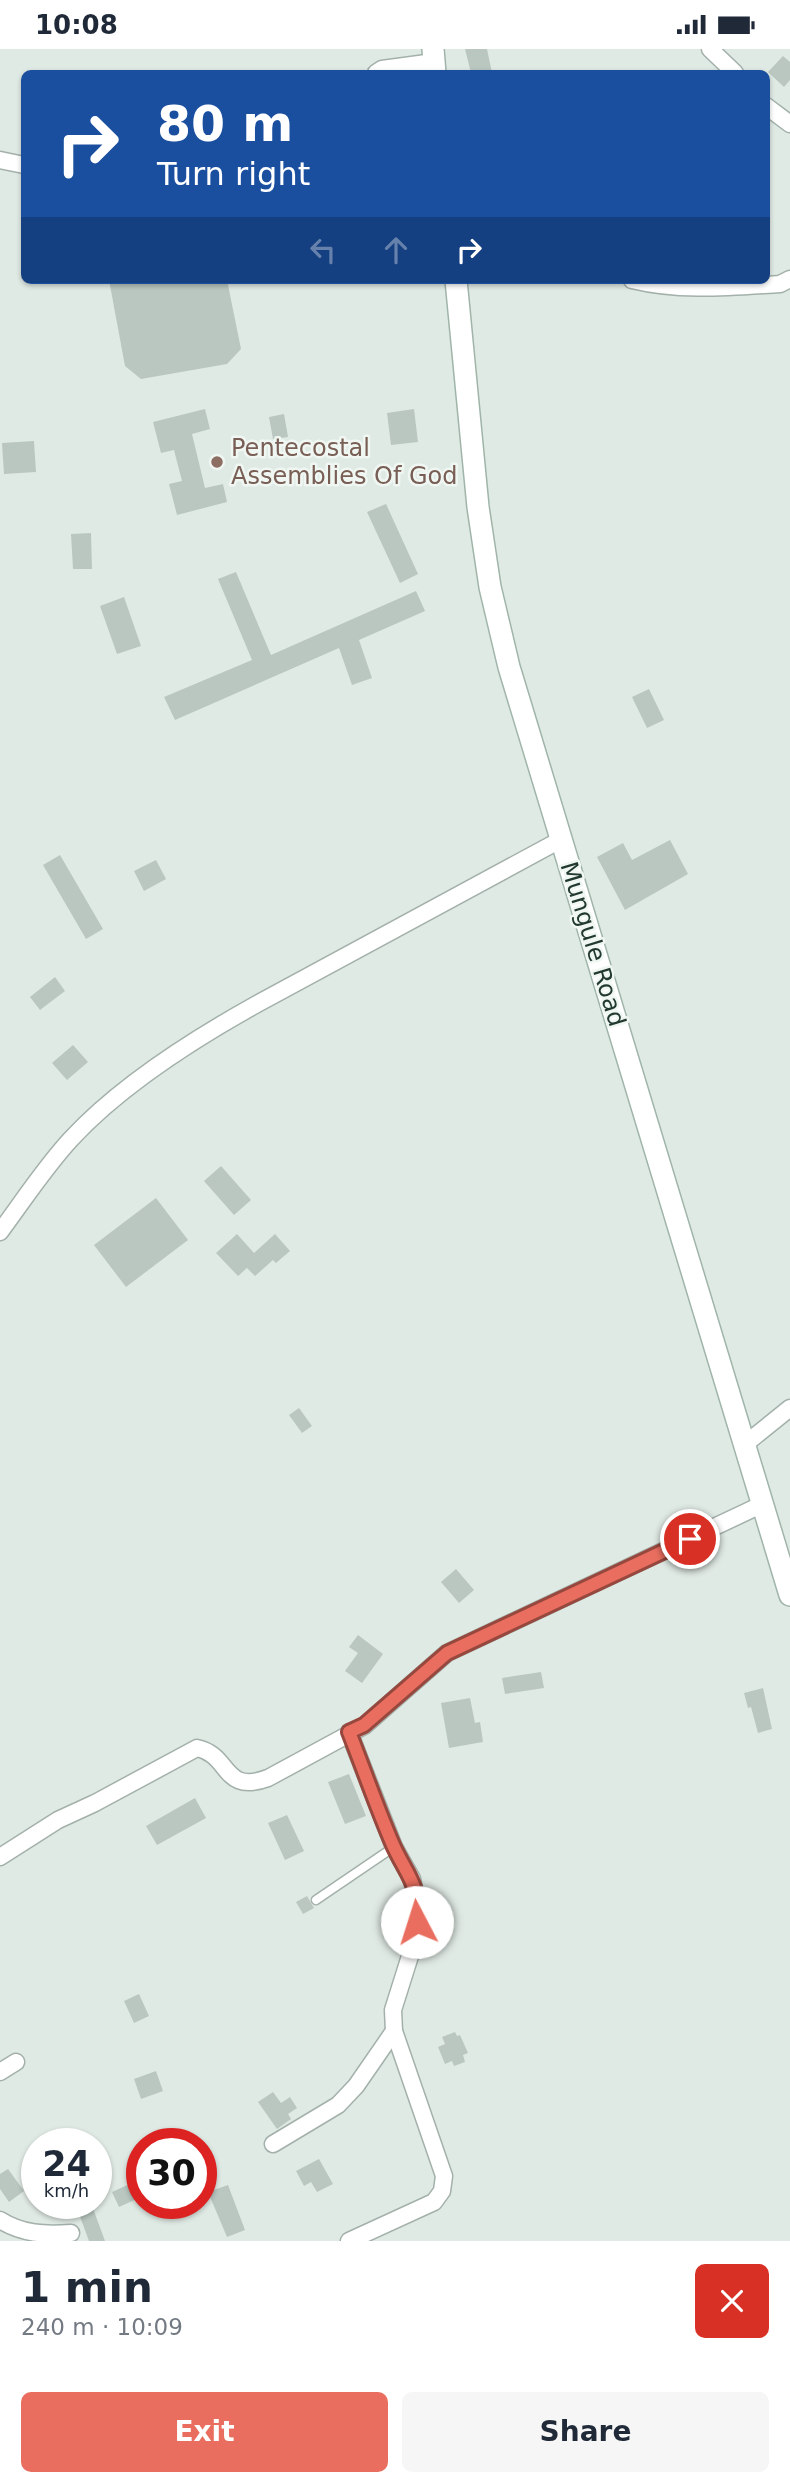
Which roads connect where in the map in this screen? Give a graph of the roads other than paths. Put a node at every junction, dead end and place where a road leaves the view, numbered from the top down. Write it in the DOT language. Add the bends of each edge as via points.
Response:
graph roads {
  1 [pos="710,49"];
  2 [pos="434,62"];
  3 [pos="380,70"];
  4 [pos="732,70"];
  5 [pos="770,109"];
  6 [pos="790,124"];
  7 [pos="0,160"];
  8 [pos="21,164"];
  9 [pos="790,279"];
  10 [pos="456,284"];
  11 [pos="651,284"];
  12 [pos="765,284"];
  13 [pos="770,284"];
  14 [pos="562,839"];
  15 [pos="0,1232"];
  16 [pos="790,1408"];
  17 [pos="744,1445"];
  18 [pos="763,1504"];
  19 [pos="790,1595"];
  20 [pos="349,1732"];
  21 [pos="394,1847"];
  22 [pos="0,1857"];
  23 [pos="316,1900"];
  24 [pos="394,2031"];
  25 [pos="16,2062"];
  26 [pos="0,2072"];
  27 [pos="273,2144"];
  28 [pos="0,2220"];
  29 [pos="71,2233"];
  30 [pos="348,2241"];
  1 -- 4 [label="street"];
  2 -- 3 [label="street"];
  5 -- 6 [label="street"];
  7 -- 8 [label="street"];
  9 -- 13 [label="street"];
  10 -- 14 [label="street, Mungule Road" via="478,507 491,587 513,679"];
  11 -- 12 [label="street" via="670,288"];
  14 -- 15 [label="street" via="232,1017 183,1049 89,1120"];
  14 -- 17 [label="street, Mungule Road"];
  16 -- 17 [label="street"];
  17 -- 18 [label="street, Mungule Road"];
  18 -- 19 [label="street, Mungule Road"];
  18 -- 20 [label="street" via="447,1653 364,1725"];
  20 -- 21 [label="street"];
  20 -- 22 [label="street" via="255,1783 233,1778 206,1750 187,1751 43,1828"];
  21 -- 23 [label="lane"];
  21 -- 24 [label="street" via="412,1879 418,1906 416,1937 393,2010"];
  24 -- 27 [label="street" via="338,2105"];
  24 -- 30 [label="street" via="444,2176 442,2191 434,2202"];
  25 -- 26 [label="street"];
  28 -- 29 [label="street" via="45,2235"];
}
